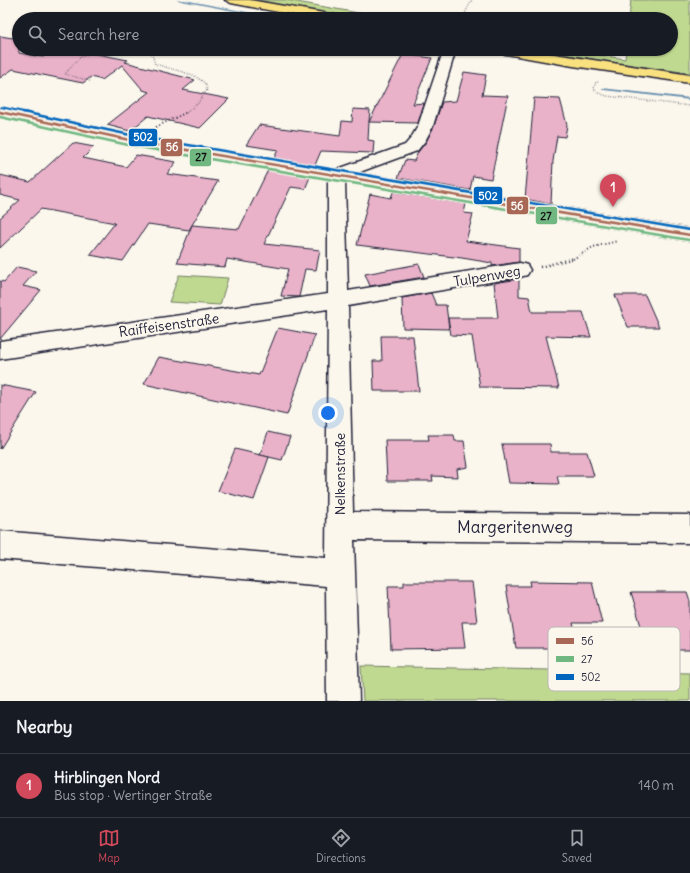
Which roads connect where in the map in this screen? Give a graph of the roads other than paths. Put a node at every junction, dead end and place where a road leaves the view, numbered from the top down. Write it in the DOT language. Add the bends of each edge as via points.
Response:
graph roads {
  1 [pos="230,0"];
  2 [pos="296,12"];
  3 [pos="448,56"];
  4 [pos="539,56"];
  5 [pos="690,79"];
  6 [pos="0,112"];
  7 [pos="336,175"];
  8 [pos="690,235"];
  9 [pos="520,270"];
  10 [pos="338,300"];
  11 [pos="0,350"];
  12 [pos="340,526"];
  13 [pos="690,529"];
  14 [pos="0,545"];
  15 [pos="339,574"];
  16 [pos="343,701"];
  1 -- 2 [label="main road"];
  3 -- 7 [label="street" via="420,140 411,148"];
  4 -- 5 [label="main road"];
  6 -- 7 [label="street" via="134,141"];
  7 -- 8 [label="street"];
  7 -- 10 [label="street, Nelkenstraße"];
  9 -- 10 [label="street, Tulpenweg"];
  10 -- 11 [label="street, Raiffeisenstraße"];
  10 -- 12 [label="street, Nelkenstraße"];
  12 -- 13 [label="street, Margeritenweg"];
  12 -- 15 [label="street, Nelkenstraße"];
  14 -- 15 [label="street"];
  15 -- 16 [label="street, Nelkenstraße"];
}
